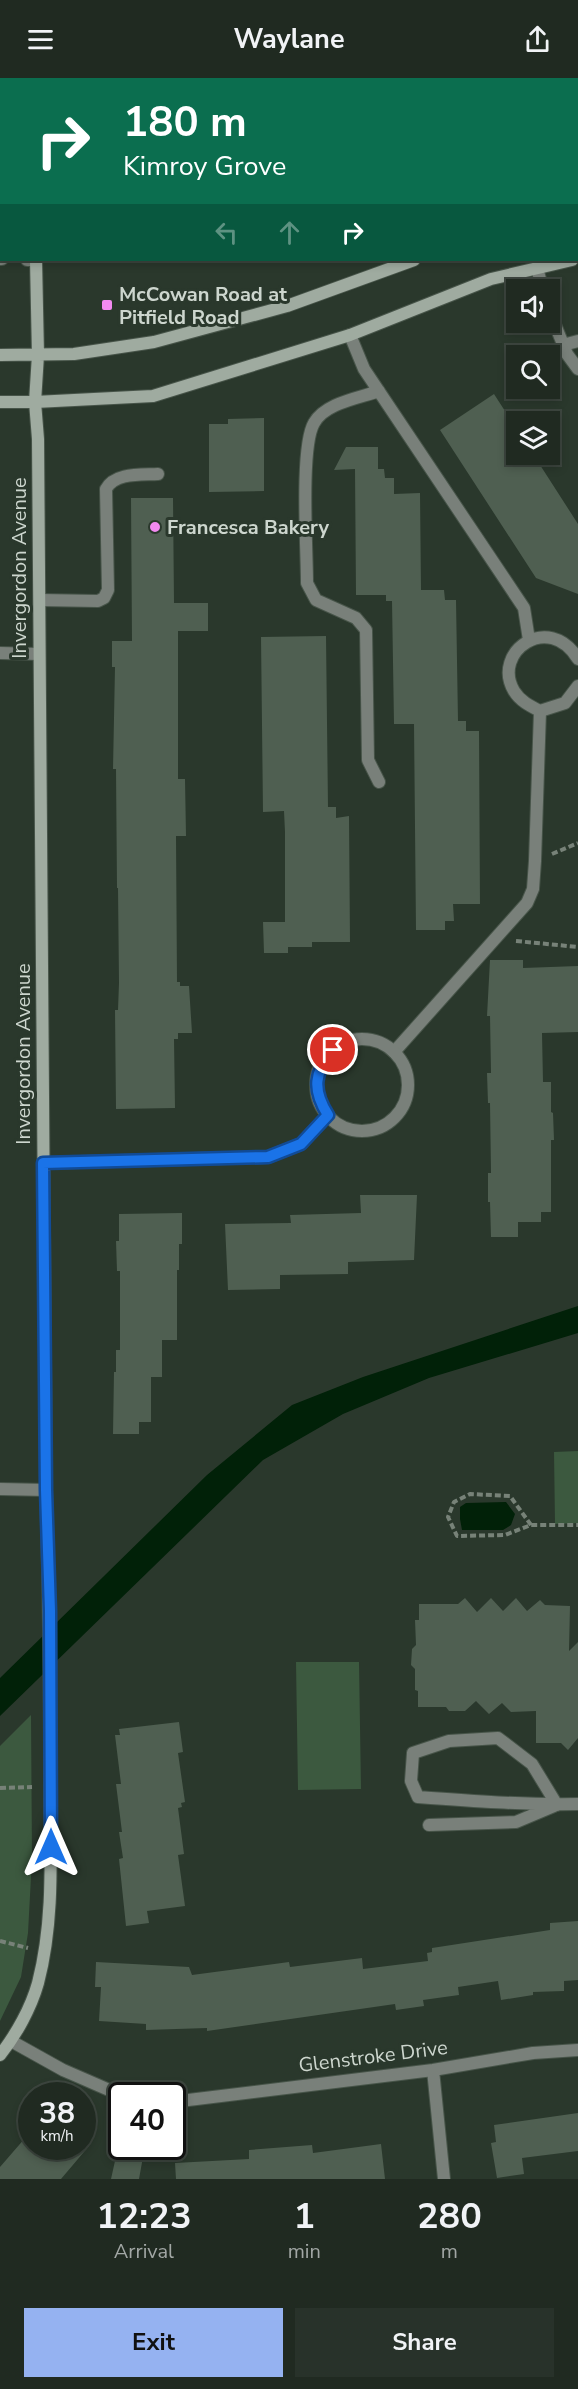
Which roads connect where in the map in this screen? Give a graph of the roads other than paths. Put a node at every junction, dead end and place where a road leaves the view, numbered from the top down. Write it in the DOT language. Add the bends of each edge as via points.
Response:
graph roads {
  1 [pos="36,261"];
  2 [pos="411,261"];
  3 [pos="568,261"];
  4 [pos="537,268"];
  5 [pos="540,279"];
  6 [pos="558,333"];
  7 [pos="350,335"];
  8 [pos="578,341"];
  9 [pos="563,345"];
  10 [pos="0,355"];
  11 [pos="38,355"];
  12 [pos="578,369"];
  13 [pos="379,391"];
  14 [pos="0,402"];
  15 [pos="35,402"];
  16 [pos="158,474"];
  17 [pos="40,600"];
  18 [pos="529,640"];
  19 [pos="0,653"];
  20 [pos="39,654"];
  21 [pos="578,659"];
  22 [pos="578,686"];
  23 [pos="540,711"];
  24 [pos="379,782"];
  25 [pos="394,1052"];
  26 [pos="328,1115"];
  27 [pos="43,1163"];
  28 [pos="0,1489"];
  29 [pos="46,1490"];
  30 [pos="578,1804"];
  31 [pos="557,1805"];
  32 [pos="429,1825"];
  33 [pos="11,2041"];
  34 [pos="578,2049"];
  35 [pos="0,2055"];
  36 [pos="433,2070"];
  37 [pos="108,2090"];
  38 [pos="186,2100"];
  39 [pos="444,2179"];
  1 -- 11 [label="street, Invergordon Avenue"];
  2 -- 11 [label="street" via="287,306 154,342 74,354"];
  3 -- 4 [label="street"];
  4 -- 5 [label="street"];
  4 -- 7 [label="street" via="491,279"];
  6 -- 9 [label="street"];
  7 -- 13 [label="street" via="364,369"];
  7 -- 15 [label="street" via="153,396"];
  8 -- 9 [label="street"];
  9 -- 12 [label="street"];
  10 -- 11 [label="street"];
  11 -- 15 [label="street, Invergordon Avenue"];
  13 -- 18 [label="street" via="524,608"];
  13 -- 24 [label="street" via="330,408 314,422 307,444 307,583 316,600 356,618 366,630 368,760"];
  14 -- 15 [label="street"];
  15 -- 17 [label="street, Invergordon Avenue"];
  16 -- 17 [label="street" via="119,477 106,489 108,590 104,598"];
  17 -- 20 [label="street, Invergordon Avenue"];
  18 -- 21 [label="street" via="540,637 563,642"];
  18 -- 23 [label="street" via="512,657 509,680 521,700"];
  19 -- 20 [label="street"];
  20 -- 27 [label="street, Invergordon Avenue"];
  22 -- 23 [label="street" via="565,703"];
  23 -- 25 [label="street" via="533,889 527,903"];
  25 -- 26 [label="street" via="374,1040 359,1039 333,1050 318,1074 320,1103"];
  25 -- 26 [label="street" via="405,1068 408,1084 406,1100 398,1114 371,1130 340,1125"];
  26 -- 27 [label="street" via="301,1144 268,1157"];
  27 -- 29 [label="street, Invergordon Avenue"];
  28 -- 29 [label="street"];
  29 -- 33 [label="street, Invergordon Avenue" via="50,1886 45,1952 37,1985"];
  30 -- 31 [label="street"];
  31 -- 31 [label="street" via="532,1764 498,1738 449,1741 413,1753 411,1782 418,1797"];
  31 -- 32 [label="street" via="516,1822"];
  33 -- 35 [label="street, Invergordon Avenue"];
  33 -- 37 [label="street"];
  34 -- 36 [label="street, Glenstroke Drive"];
  36 -- 38 [label="street, Glenstroke Drive"];
  36 -- 39 [label="street"];
}
